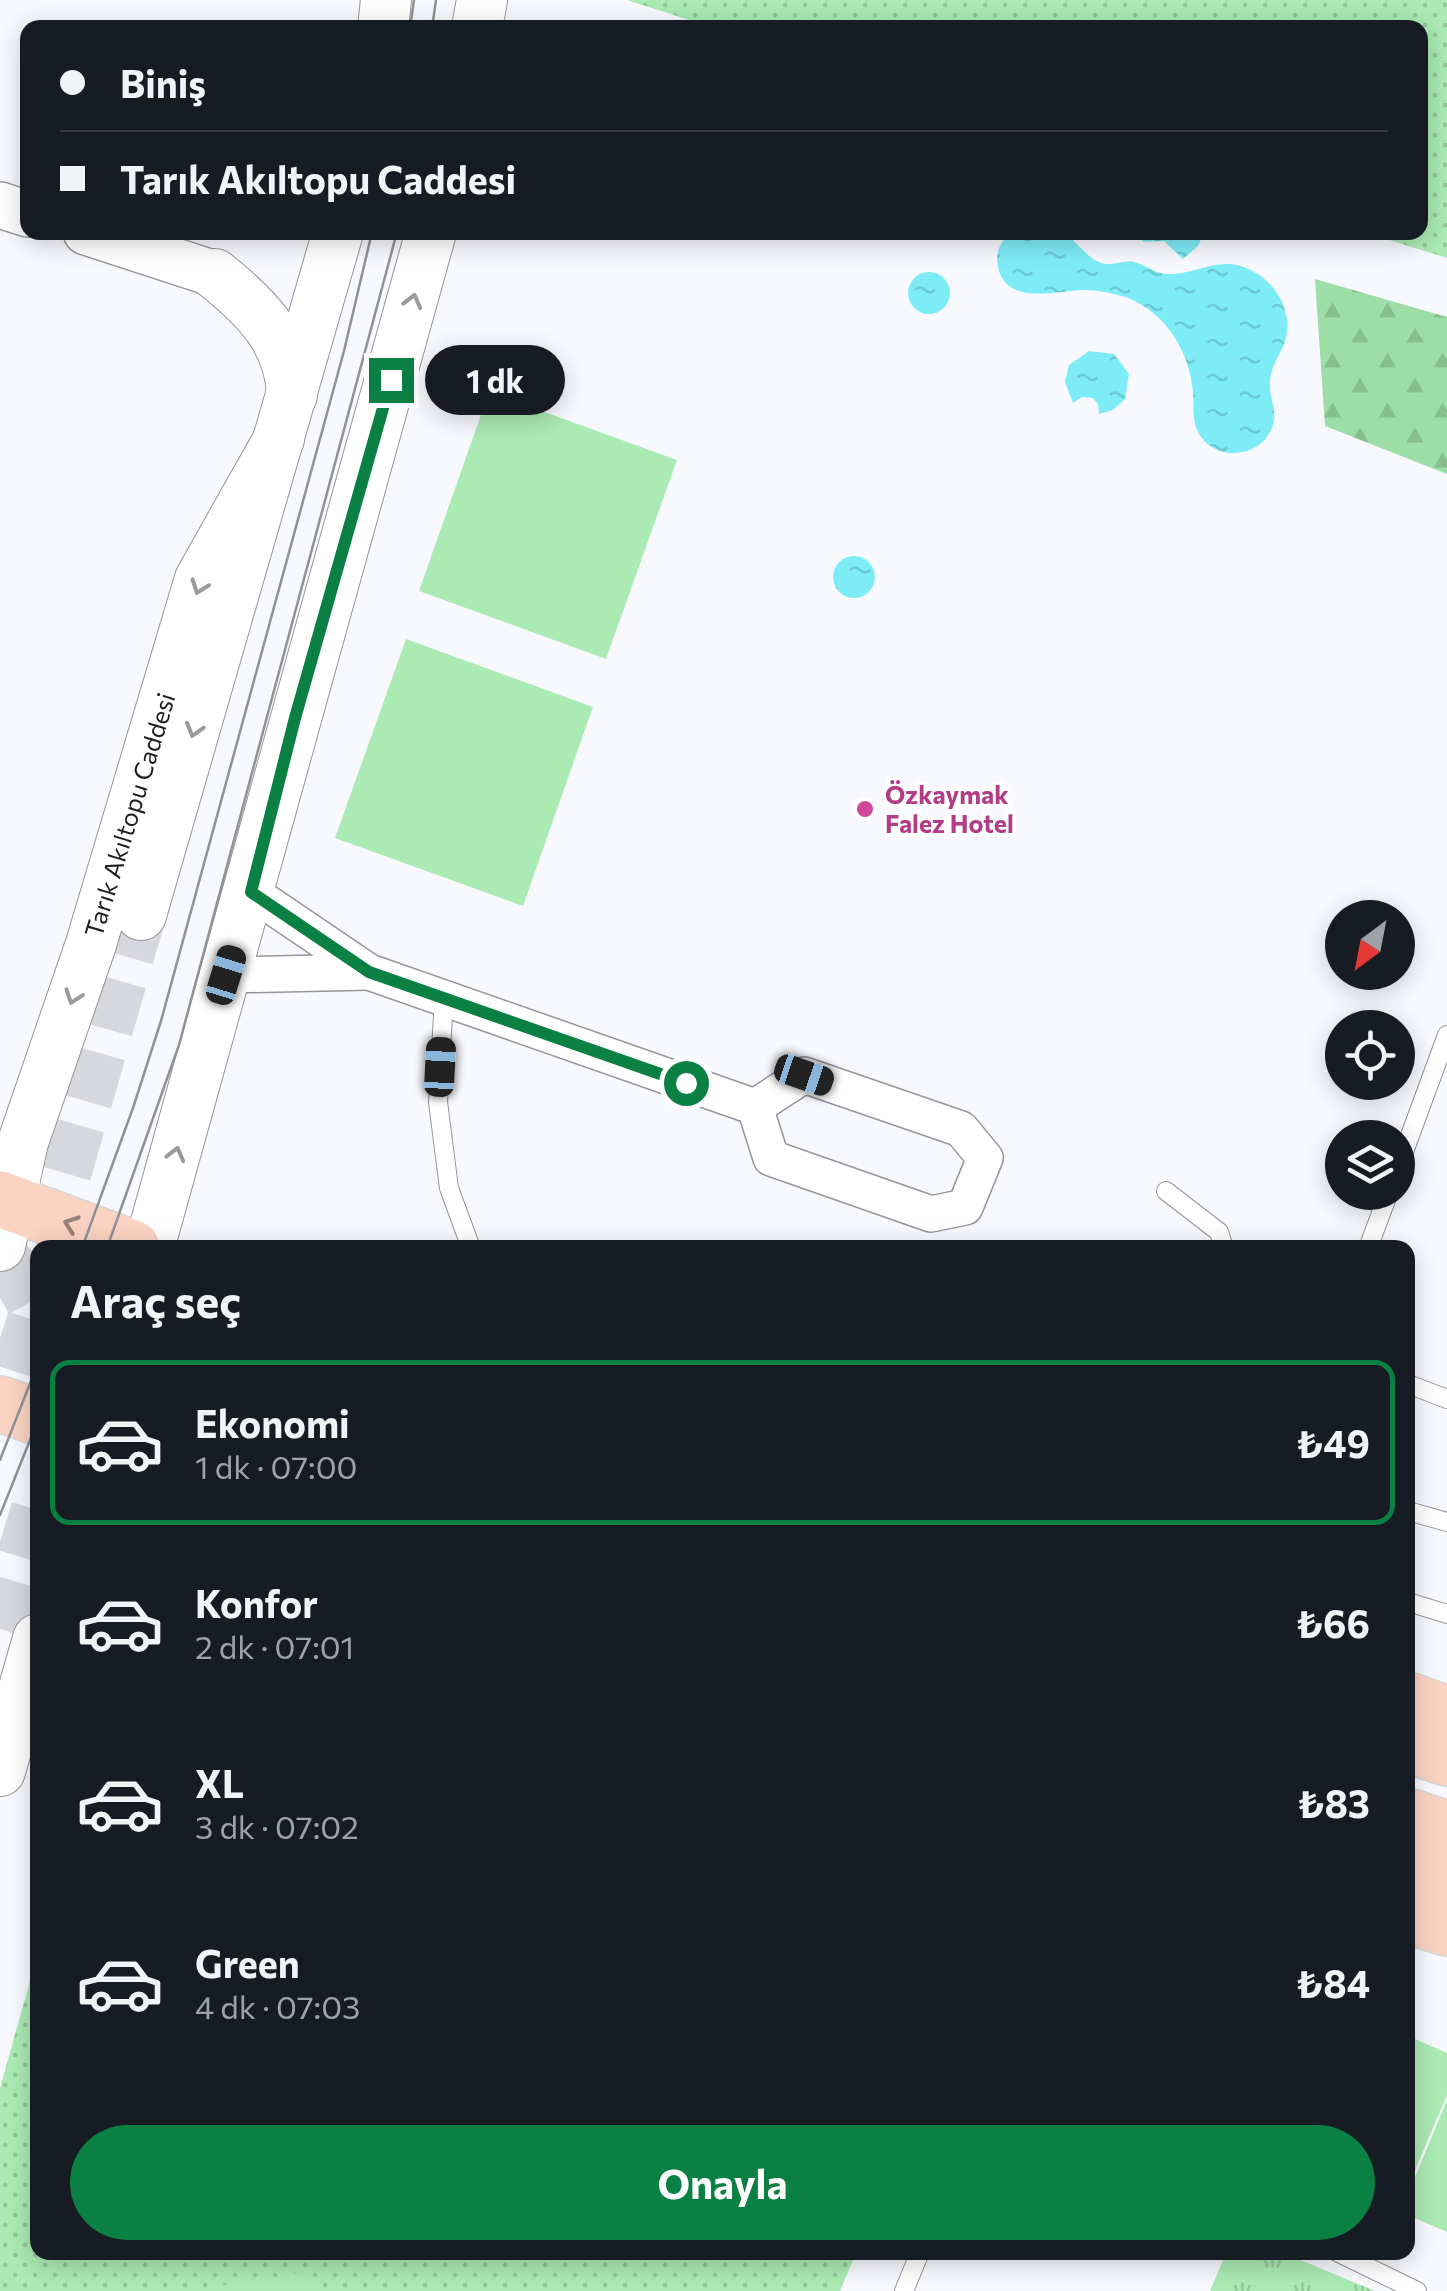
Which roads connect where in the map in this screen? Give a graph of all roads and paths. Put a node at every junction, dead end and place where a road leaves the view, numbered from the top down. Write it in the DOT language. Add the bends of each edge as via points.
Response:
graph roads {
  1 [pos="111,240"];
  2 [pos="315,240"];
  3 [pos="336,240"];
  4 [pos="430,240"];
  5 [pos="215,274"];
  6 [pos="285,417"];
  7 [pos="251,892"];
  8 [pos="140,915"];
  9 [pos="369,972"];
  10 [pos="226,975"];
  11 [pos="444,998"];
  12 [pos="1447,1035"];
  13 [pos="755,1108"];
  14 [pos="1415,1122"];
  15 [pos="1166,1191"];
  16 [pos="1382,1210"];
  17 [pos="3,1216"];
  18 [pos="100,1240"];
  19 [pos="152,1240"];
  20 [pos="469,1240"];
  21 [pos="1221,1240"];
  22 [pos="1371,1240"];
  23 [pos="1415,1387"];
  24 [pos="1447,1399"];
  25 [pos="0,1404"];
  26 [pos="30,1414"];
  27 [pos="1415,1513"];
  28 [pos="1447,1522"];
  29 [pos="1415,1604"];
  30 [pos="1447,1614"];
  31 [pos="30,1666"];
  32 [pos="30,1691"];
  33 [pos="1423,1711"];
  34 [pos="13,1724"];
  35 [pos="1447,1758"];
  36 [pos="0,1771"];
  37 [pos="1415,1819"];
  38 [pos="1447,1830"];
  39 [pos="1415,1871"];
  40 [pos="1447,1882"];
  41 [pos="1415,1918"];
  42 [pos="1447,1928"];
  43 [pos="917,2260"];
  44 [pos="1353,2260"];
  45 [pos="904,2291"];
  46 [pos="1417,2291"];
  1 -- 5 [label="street"];
  2 -- 5 [label="main road" via="302,272 290,280"];
  3 -- 6 [label="main road"];
  7 -- 4 [label="main road, one-way"];
  5 -- 6 [label="main road" via="244,297 285,352 291,372"];
  6 -- 8 [label="main road, one-way"];
  6 -- 17 [label="main road, Tarık Akıltopu Caddesi, one-way" via="200,579"];
  7 -- 9 [label="street"];
  7 -- 10 [label="main road"];
  9 -- 10 [label="street"];
  9 -- 11 [label="street"];
  19 -- 10 [label="main road, one-way"];
  11 -- 13 [label="street"];
  11 -- 20 [label="lane" via="438,1102 449,1188"];
  12 -- 14 [label="lane"];
  13 -- 13 [label="street" via="771,1158 931,1214 965,1207 985,1158 961,1128 804,1075"];
  15 -- 21 [label="lane"];
  16 -- 22 [label="lane"];
  18 -- 17 [label="main road, one-way"];
  23 -- 24 [label="lane"];
  25 -- 26 [label="main road"];
  27 -- 28 [label="lane"];
  29 -- 30 [label="lane"];
  31 -- 34 [label="main road"];
  32 -- 34 [label="main road"];
  33 -- 35 [label="main road"];
  34 -- 36 [label="main road"];
  37 -- 38 [label="main road"];
  39 -- 40 [label="main road"];
  41 -- 42 [label="main road"];
  43 -- 45 [label="lane"];
  44 -- 46 [label="lane"];
}
